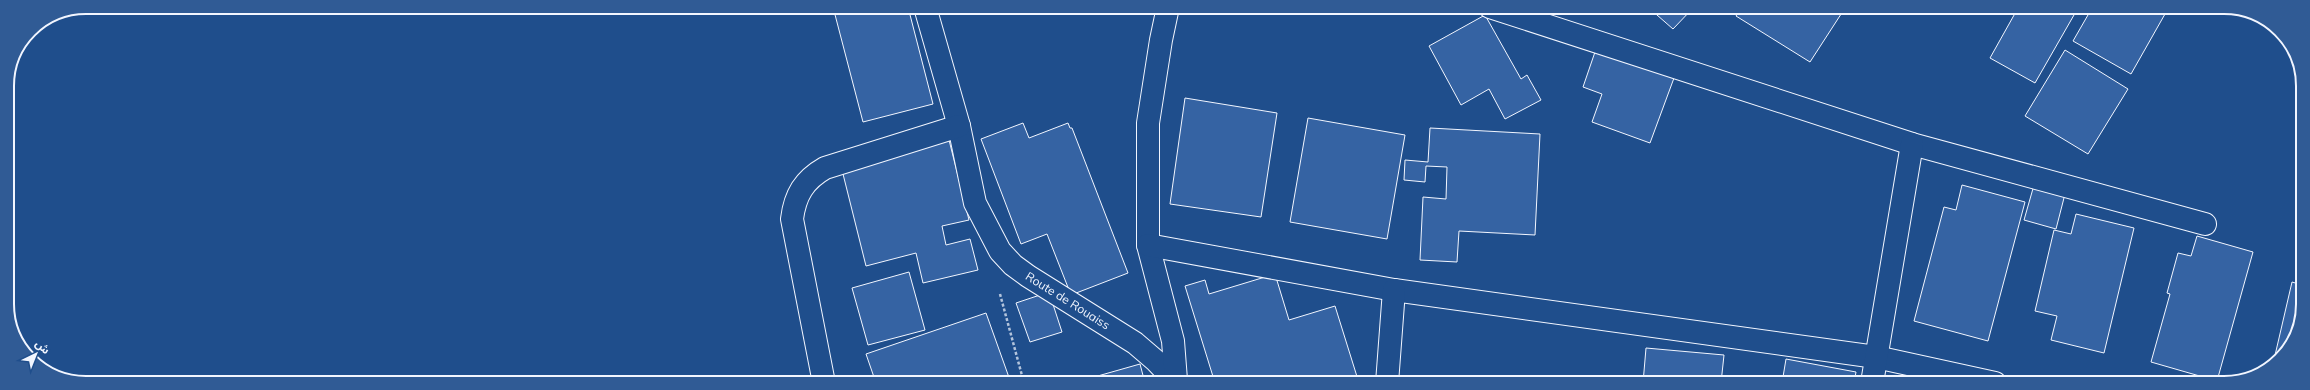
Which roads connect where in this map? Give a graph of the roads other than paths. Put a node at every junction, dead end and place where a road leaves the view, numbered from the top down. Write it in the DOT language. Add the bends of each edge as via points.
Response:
graph roads {
  1 [pos="927,14"];
  2 [pos="1167,14"];
  3 [pos="1509,14"];
  4 [pos="959,126"];
  5 [pos="1912,144"];
  6 [pos="2205,224"];
  7 [pos="1148,246"];
  8 [pos="1394,290"];
  9 [pos="1876,357"];
  10 [pos="823,376"];
  11 [pos="1170,376"];
  12 [pos="1176,376"];
  13 [pos="1388,376"];
  14 [pos="1873,376"];
  15 [pos="1963,376"];
  1 -- 4 [label="street, Route de Rouaiss"];
  2 -- 7 [label="street" via="1148,123"];
  3 -- 5 [label="street"];
  4 -- 10 [label="street" via="825,168 812,176 801,188 794,202 792,219"];
  4 -- 11 [label="street, Route de Rouaiss" via="975,203 1000,250 1013,265 1135,344"];
  5 -- 6 [label="street"];
  5 -- 9 [label="street"];
  7 -- 8 [label="street"];
  7 -- 12 [label="street" via="1173,341"];
  8 -- 9 [label="street"];
  8 -- 13 [label="street"];
  9 -- 14 [label="street"];
  9 -- 15 [label="street"];
}
